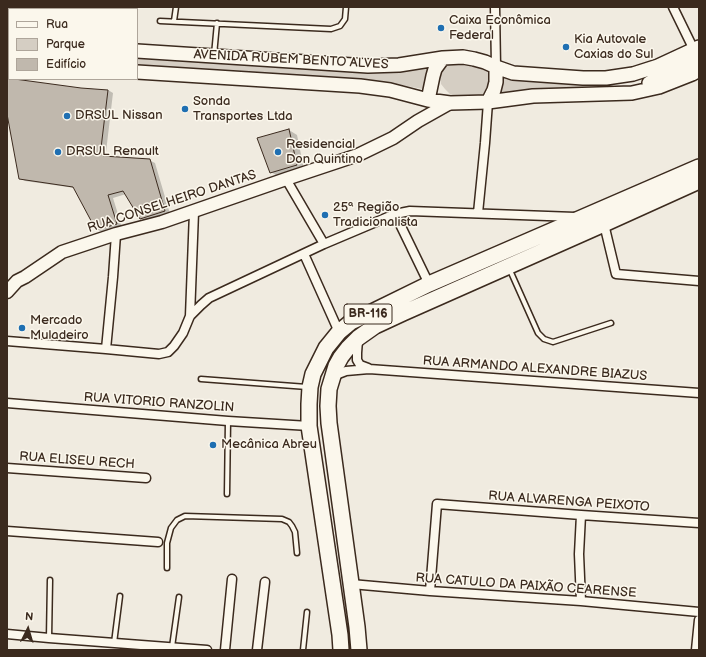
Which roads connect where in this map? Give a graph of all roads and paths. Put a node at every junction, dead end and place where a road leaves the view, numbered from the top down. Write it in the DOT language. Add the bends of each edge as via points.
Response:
graph roads {
  1 [pos="176,7"];
  2 [pos="346,7"];
  3 [pos="495,7"];
  4 [pos="673,7"];
  5 [pos="160,21"];
  6 [pos="174,21"];
  7 [pos="217,24"];
  8 [pos="138,51"];
  9 [pos="697,51"];
  10 [pos="214,56"];
  11 [pos="443,58"];
  12 [pos="496,67"];
  13 [pos="699,70"];
  14 [pos="138,72"];
  15 [pos="632,92"];
  16 [pos="424,102"];
  17 [pos="488,102"];
  18 [pos="450,103"];
  19 [pos="418,122"];
  20 [pos="699,167"];
  21 [pos="286,179"];
  22 [pos="699,180"];
  23 [pos="699,185"];
  24 [pos="684,188"];
  25 [pos="194,212"];
  26 [pos="478,213"];
  27 [pos="395,214"];
  28 [pos="582,218"];
  29 [pos="604,224"];
  30 [pos="116,234"];
  31 [pos="324,244"];
  32 [pos="304,254"];
  33 [pos="508,266"];
  34 [pos="25,278"];
  35 [pos="699,281"];
  36 [pos="430,284"];
  37 [pos="7,292"];
  38 [pos="7,299"];
  39 [pos="190,316"];
  40 [pos="611,322"];
  41 [pos="339,332"];
  42 [pos="358,338"];
  43 [pos="7,341"];
  44 [pos="106,349"];
  45 [pos="369,369"];
  46 [pos="332,377"];
  47 [pos="202,379"];
  48 [pos="310,387"];
  49 [pos="699,393"];
  50 [pos="7,403"];
  51 [pos="228,421"];
  52 [pos="309,426"];
  53 [pos="7,468"];
  54 [pos="146,478"];
  55 [pos="227,494"];
  56 [pos="581,516"];
  57 [pos="699,523"];
  58 [pos="7,531"];
  59 [pos="158,542"];
  60 [pos="167,543"];
  61 [pos="297,553"];
  62 [pos="167,568"];
  63 [pos="232,579"];
  64 [pos="50,580"];
  65 [pos="265,582"];
  66 [pos="351,584"];
  67 [pos="430,591"];
  68 [pos="120,596"];
  69 [pos="179,597"];
  70 [pos="581,601"];
  71 [pos="307,612"];
  72 [pos="699,612"];
  73 [pos="699,620"];
  74 [pos="7,634"];
  75 [pos="49,638"];
  76 [pos="114,643"];
  77 [pos="134,647"];
  78 [pos="172,647"];
  79 [pos="207,650"];
  80 [pos="225,650"];
  81 [pos="257,650"];
  82 [pos="303,650"];
  83 [pos="341,650"];
  84 [pos="359,650"];
  85 [pos="696,650"];
  1 -- 6 [label="lane"];
  2 -- 7 [label="lane" via="340,26 331,29"];
  3 -- 12 [label="street"];
  4 -- 9 [label="street"];
  5 -- 6 [label="lane"];
  6 -- 7 [label="lane"];
  7 -- 10 [label="lane"];
  8 -- 10 [label="main road, AVENIDA RUBEM BENTO ALVES"];
  9 -- 12 [label="main road, AVENIDA RUBEM BENTO ALVES" via="633,74 606,78 513,73"];
  9 -- 15 [label="main road"];
  10 -- 11 [label="main road, AVENIDA RUBEM BENTO ALVES" via="368,66 399,65"];
  11 -- 12 [label="main road, AVENIDA RUBEM BENTO ALVES" via="463,57"];
  11 -- 16 [label="main road" via="436,69"];
  12 -- 17 [label="main road" via="496,82"];
  13 -- 15 [label="main road, AVENIDA RUBEM BENTO ALVES" via="659,87"];
  14 -- 16 [label="main road, AVENIDA RUBEM BENTO ALVES" via="360,86 390,90"];
  15 -- 17 [label="main road, AVENIDA RUBEM BENTO ALVES" via="534,96"];
  16 -- 18 [label="main road, AVENIDA RUBEM BENTO ALVES"];
  16 -- 19 [label="street"];
  17 -- 18 [label="main road, AVENIDA RUBEM BENTO ALVES"];
  17 -- 26 [label="street"];
  18 -- 19 [label="street, RUA CONSELHEIRO DANTAS"];
  19 -- 21 [label="street, RUA CONSELHEIRO DANTAS" via="358,155"];
  20 -- 28 [label="highway, BR-116"];
  21 -- 25 [label="street, RUA CONSELHEIRO DANTAS"];
  21 -- 31 [label="street"];
  22 -- 24 [label="highway, BR-116"];
  23 -- 24 [label="highway"];
  24 -- 29 [label="highway, BR-116"];
  25 -- 30 [label="street, RUA CONSELHEIRO DANTAS"];
  25 -- 39 [label="street"];
  26 -- 27 [label="street" via="410,211"];
  26 -- 28 [label="street"];
  27 -- 31 [label="street"];
  27 -- 36 [label="street"];
  28 -- 36 [label="highway, BR-116"];
  29 -- 33 [label="highway, BR-116"];
  29 -- 35 [label="street" via="616,274"];
  30 -- 34 [label="street, RUA CONSELHEIRO DANTAS" via="62,252"];
  30 -- 44 [label="street"];
  31 -- 32 [label="street"];
  32 -- 39 [label="street" via="210,298"];
  32 -- 41 [label="street"];
  33 -- 40 [label="lane" via="538,333 544,340 553,342"];
  33 -- 42 [label="highway, BR-116" via="403,312"];
  34 -- 37 [label="street, RUA CONSELHEIRO DANTAS" via="17,281"];
  34 -- 38 [label="street, RUA CONSELHEIRO DANTAS"];
  36 -- 41 [label="highway, BR-116" via="351,322"];
  39 -- 44 [label="street" via="183,333 168,352 158,354"];
  41 -- 48 [label="highway, BR-116" via="326,348 313,374"];
  42 -- 45 [label="street" via="357,360 360,365"];
  42 -- 46 [label="highway, BR-116" via="341,357"];
  43 -- 44 [label="street"];
  45 -- 46 [label="street, RUA ARMANDO ALEXANDRE BIAZUS" via="346,371"];
  45 -- 49 [label="street, RUA ARMANDO ALEXANDRE BIAZUS"];
  46 -- 66 [label="highway, BR-116" via="329,389 329,423"];
  47 -- 48 [label="lane"];
  48 -- 52 [label="highway, BR-116"];
  50 -- 51 [label="street, RUA VITORIO RANZOLIN"];
  51 -- 52 [label="street, RUA VITORIO RANZOLIN"];
  51 -- 55 [label="lane"];
  52 -- 83 [label="highway, BR-116"];
  53 -- 54 [label="street, RUA ELISEU RECH"];
  56 -- 57 [label="street, RUA ALVARENGA PEIXOTO"];
  56 -- 67 [label="street, RUA ALVARENGA PEIXOTO" via="437,504"];
  56 -- 70 [label="street"];
  58 -- 59 [label="street"];
  59 -- 60 [label="lane"];
  60 -- 61 [label="lane" via="171,528 177,520 185,516 282,519 289,522 295,532"];
  60 -- 62 [label="lane"];
  63 -- 80 [label="street"];
  64 -- 75 [label="lane"];
  65 -- 81 [label="street"];
  66 -- 67 [label="street, RUA CATULO DA PAIXÃO CEARENSE"];
  66 -- 84 [label="highway, BR-116"];
  67 -- 70 [label="street, RUA CATULO DA PAIXÃO CEARENSE"];
  68 -- 76 [label="lane"];
  69 -- 78 [label="lane"];
  70 -- 72 [label="street, RUA CATULO DA PAIXÃO CEARENSE"];
  71 -- 82 [label="lane"];
  73 -- 85 [label="street"];
  74 -- 75 [label="street"];
  75 -- 76 [label="street"];
  76 -- 77 [label="street"];
  77 -- 78 [label="street"];
  78 -- 79 [label="street"];
}
